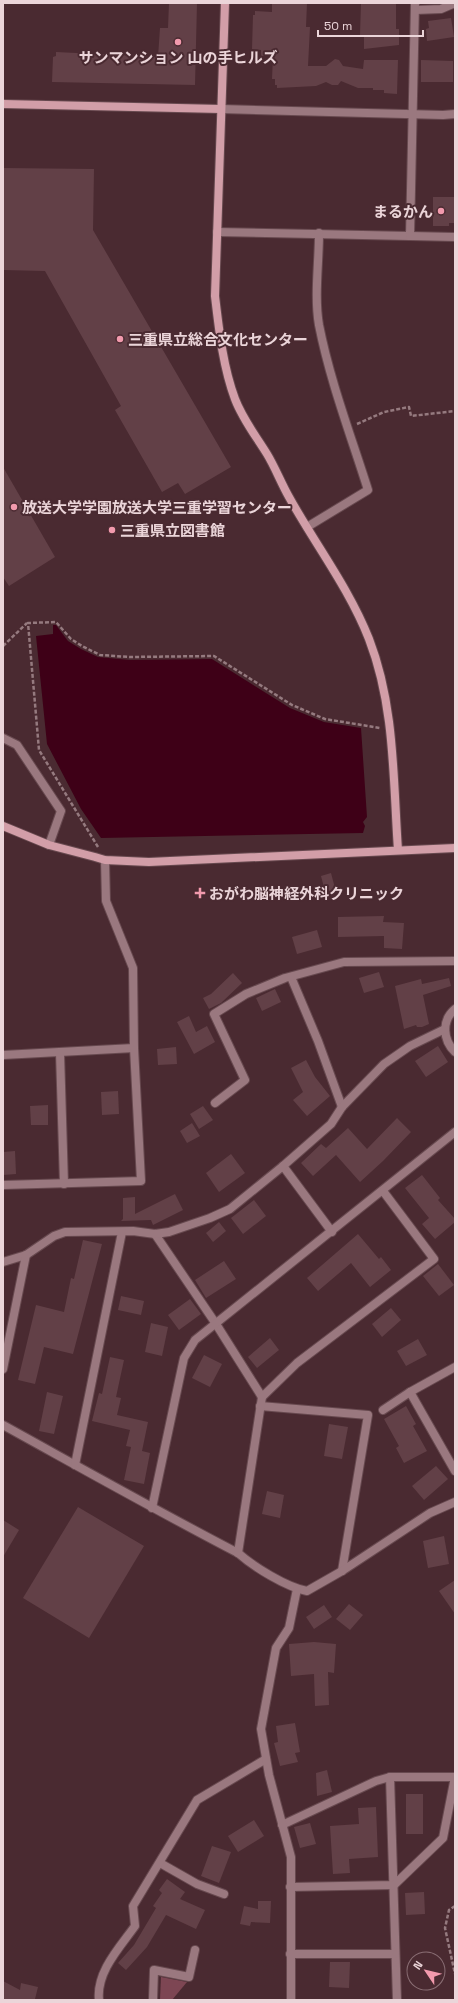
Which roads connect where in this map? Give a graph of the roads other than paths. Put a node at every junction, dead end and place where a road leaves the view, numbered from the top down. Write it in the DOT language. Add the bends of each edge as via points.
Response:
graph roads {
  1 [pos="225,3"];
  2 [pos="455,4"];
  3 [pos="415,6"];
  4 [pos="3,104"];
  5 [pos="221,109"];
  6 [pos="413,114"];
  7 [pos="455,114"];
  8 [pos="217,232"];
  9 [pos="319,233"];
  10 [pos="410,236"];
  11 [pos="455,237"];
  12 [pos="307,527"];
  13 [pos="3,738"];
  14 [pos="3,826"];
  15 [pos="49,845"];
  16 [pos="455,848"];
  17 [pos="398,850"];
  18 [pos="105,860"];
  19 [pos="455,961"];
  20 [pos="291,977"];
  21 [pos="455,1010"];
  22 [pos="445,1029"];
  23 [pos="134,1048"];
  24 [pos="455,1052"];
  25 [pos="60,1053"];
  26 [pos="3,1055"];
  27 [pos="214,1103"];
  28 [pos="342,1108"];
  29 [pos="455,1133"];
  30 [pos="283,1166"];
  31 [pos="64,1184"];
  32 [pos="3,1185"];
  33 [pos="383,1191"];
  34 [pos="122,1232"];
  35 [pos="332,1232"];
  36 [pos="155,1234"];
  37 [pos="26,1255"];
  38 [pos="3,1262"];
  39 [pos="216,1324"];
  40 [pos="455,1367"];
  41 [pos="3,1370"];
  42 [pos="410,1392"];
  43 [pos="262,1397"];
  44 [pos="260,1406"];
  45 [pos="383,1410"];
  46 [pos="3,1425"];
  47 [pos="75,1465"];
  48 [pos="455,1471"];
  49 [pos="455,1502"];
  50 [pos="152,1508"];
  51 [pos="238,1553"];
  52 [pos="342,1571"];
  53 [pos="297,1589"];
  54 [pos="266,1759"];
  55 [pos="390,1777"];
  56 [pos="282,1825"];
  57 [pos="160,1863"];
  58 [pos="394,1885"];
  59 [pos="290,1887"];
  60 [pos="224,1894"];
  61 [pos="195,1950"];
  62 [pos="290,1954"];
  63 [pos="395,1954"];
  64 [pos="99,2000"];
  65 [pos="153,2000"];
  66 [pos="291,2000"];
  67 [pos="397,2000"];
  1 -- 5 [label="street"];
  2 -- 3 [label="street" via="441,9"];
  3 -- 6 [label="street"];
  4 -- 5 [label="street"];
  5 -- 6 [label="street"];
  5 -- 8 [label="street"];
  6 -- 7 [label="street"];
  6 -- 10 [label="street"];
  8 -- 9 [label="street"];
  8 -- 12 [label="street" via="215,296 235,399 250,431 267,454"];
  9 -- 10 [label="street"];
  9 -- 12 [label="street" via="319,325 368,490"];
  10 -- 11 [label="street"];
  12 -- 17 [label="street" via="368,638 381,676 390,729"];
  13 -- 15 [label="street" via="17,745 61,811"];
  14 -- 15 [label="street"];
  15 -- 18 [label="street"];
  16 -- 17 [label="street"];
  17 -- 18 [label="street" via="149,862"];
  18 -- 23 [label="street" via="106,901 133,968"];
  19 -- 20 [label="street" via="344,962"];
  20 -- 27 [label="street" via="246,994 214,1014 245,1080"];
  20 -- 28 [label="street"];
  21 -- 22 [label="street" via="447,1020"];
  22 -- 24 [label="street" via="446,1039"];
  22 -- 28 [label="street" via="410,1046 384,1064"];
  23 -- 25 [label="street"];
  23 -- 31 [label="street" via="141,1181"];
  25 -- 26 [label="street"];
  25 -- 31 [label="street"];
  28 -- 30 [label="street" via="331,1124"];
  29 -- 33 [label="street"];
  30 -- 35 [label="street"];
  30 -- 36 [label="street" via="230,1209 169,1232"];
  31 -- 32 [label="street"];
  33 -- 35 [label="street"];
  33 -- 43 [label="street" via="434,1259 297,1363"];
  34 -- 36 [label="street"];
  34 -- 37 [label="street" via="65,1232 54,1236"];
  34 -- 47 [label="street"];
  35 -- 39 [label="street"];
  36 -- 39 [label="street"];
  37 -- 38 [label="street"];
  37 -- 41 [label="street"];
  39 -- 43 [label="street"];
  39 -- 50 [label="street" via="196,1340 184,1358"];
  40 -- 42 [label="street"];
  42 -- 45 [label="street"];
  42 -- 48 [label="street"];
  43 -- 44 [label="street"];
  44 -- 51 [label="street"];
  44 -- 52 [label="street" via="368,1415"];
  46 -- 47 [label="street"];
  47 -- 50 [label="street"];
  49 -- 52 [label="street" via="430,1513"];
  50 -- 51 [label="street"];
  51 -- 53 [label="street" via="247,1561"];
  52 -- 53 [label="street" via="307,1591"];
  53 -- 54 [label="street" via="289,1628 276,1648 261,1729"];
  54 -- 56 [label="street"];
  54 -- 57 [label="street" via="197,1800"];
  55 -- 56 [label="street" via="376,1781"];
  55 -- 58 [label="street"];
  55 -- 58 [label="street" via="454,1777 443,1838"];
  56 -- 59 [label="street" via="291,1857"];
  57 -- 60 [label="street" via="197,1884"];
  57 -- 64 [label="street" via="133,1906 135,1926 104,1972"];
  58 -- 59 [label="street"];
  58 -- 63 [label="street"];
  59 -- 62 [label="street"];
  61 -- 65 [label="street" via="189,1977 154,1970"];
  62 -- 63 [label="street"];
  62 -- 66 [label="street"];
  63 -- 67 [label="street"];
}
